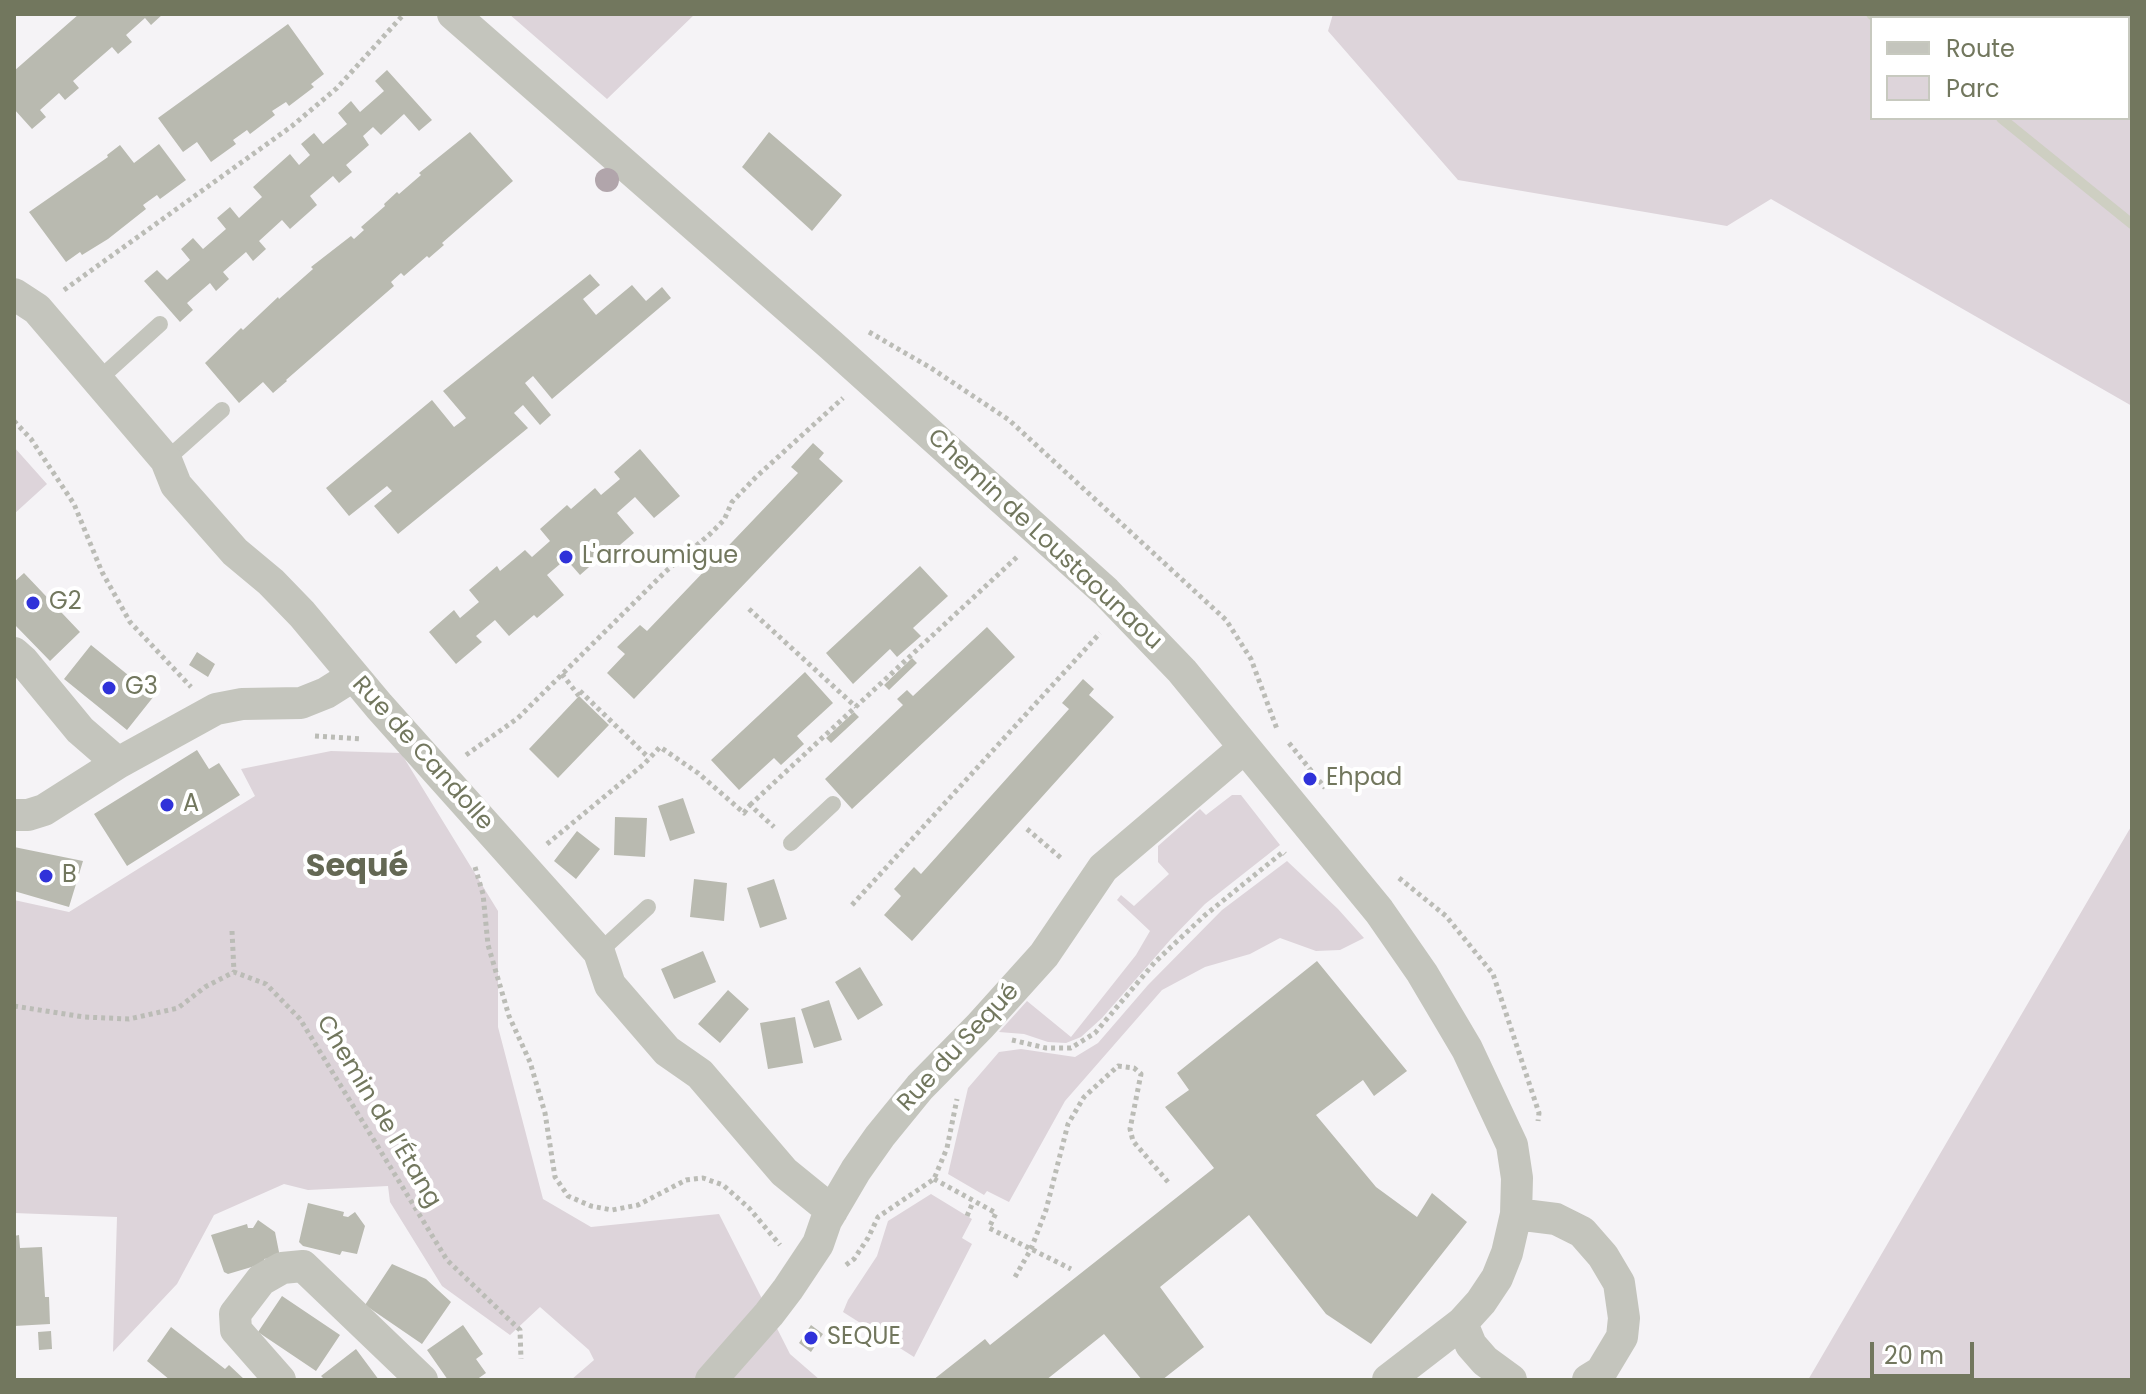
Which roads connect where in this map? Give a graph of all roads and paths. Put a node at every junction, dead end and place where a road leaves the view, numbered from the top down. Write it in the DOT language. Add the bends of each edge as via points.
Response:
graph roads {
  1 [pos="404,14"];
  2 [pos="453,14"];
  3 [pos="26,302"];
  4 [pos="160,324"];
  5 [pos="868,331"];
  6 [pos="98,380"];
  7 [pos="837,403"];
  8 [pos="222,410"];
  9 [pos="166,460"];
  10 [pos="1018,555"];
  11 [pos="749,609"];
  12 [pos="1109,624"];
  13 [pos="14,653"];
  14 [pos="562,674"];
  15 [pos="353,676"];
  16 [pos="856,707"];
  17 [pos="1244,748"];
  18 [pos="649,758"];
  19 [pos="118,763"];
  20 [pos="438,774"];
  21 [pos="1315,774"];
  22 [pos="833,804"];
  23 [pos="750,805"];
  24 [pos="14,815"];
  25 [pos="1027,829"];
  26 [pos="791,843"];
  27 [pos="1061,858"];
  28 [pos="521,865"];
  29 [pos="1397,877"];
  30 [pos="483,894"];
  31 [pos="852,905"];
  32 [pos="648,907"];
  33 [pos="232,931"];
  34 [pos="599,952"];
  35 [pos="234,972"];
  36 [pos="14,1006"];
  37 [pos="1512,1145"];
  38 [pos="934,1179"];
  39 [pos="1168,1182"];
  40 [pos="973,1202"];
  41 [pos="832,1211"];
  42 [pos="1516,1214"];
  43 [pos="967,1216"];
  44 [pos="1031,1249"];
  45 [pos="1071,1269"];
  46 [pos="1015,1277"];
  47 [pos="1462,1323"];
  48 [pos="521,1359"];
  49 [pos="280,1380"];
  50 [pos="422,1380"];
  51 [pos="711,1380"];
  52 [pos="1388,1380"];
  53 [pos="1511,1380"];
  54 [pos="1588,1380"];
  1 -- 3 [label="path" via="337,88 292,126"];
  2 -- 17 [label="street, Chemin de Loustaounaou" via="1106,592 1182,671"];
  3 -- 6 [label="street, Rue de Candolle"];
  4 -- 6 [label="lane"];
  5 -- 21 [label="path" via="1009,420 1226,620 1251,659 1274,725"];
  6 -- 9 [label="street, Rue de Candolle"];
  7 -- 14 [label="path" via="732,502 710,534"];
  8 -- 9 [label="lane"];
  9 -- 15 [label="street, Rue de Candolle" via="176,485 235,552 302,614"];
  10 -- 16 [label="path"];
  11 -- 16 [label="path"];
  12 -- 31 [label="path"];
  13 -- 19 [label="street" via="80,730"];
  14 -- 18 [label="path"];
  14 -- 20 [label="path" via="518,718"];
  15 -- 19 [label="street" via="301,703 216,709"];
  15 -- 20 [label="street, Rue de Candolle"];
  16 -- 23 [label="path"];
  17 -- 37 [label="street, Chemin de Loustaounaou" via="1379,911 1422,973 1467,1049"];
  17 -- 41 [label="street, Rue du Sequé" via="1103,868 1044,955 880,1136"];
  18 -- 23 [label="path" via="660,747 744,813"];
  18 -- 28 [label="path"];
  19 -- 24 [label="street" via="44,810"];
  20 -- 28 [label="street, Rue de Candolle"];
  22 -- 26 [label="lane"];
  23 -- 26 [label="path"];
  25 -- 27 [label="path"];
  28 -- 30 [label="path"];
  28 -- 34 [label="street, Rue de Candolle"];
  29 -- 37 [label="path" via="1446,916 1493,974 1539,1113 1538,1130"];
  32 -- 34 [label="lane"];
  33 -- 35 [label="path"];
  34 -- 41 [label="street, Rue de Candolle" via="610,985 667,1051 700,1074 784,1172"];
  35 -- 36 [label="path" via="178,1008 129,1019"];
  35 -- 48 [label="path, Chemin de l’Étang" via="266,984 300,1019 447,1260 520,1330"];
  37 -- 42 [label="street, Chemin de Loustaounaou"];
  38 -- 40 [label="path"];
  39 -- 44 [label="path" via="1133,1141 1130,1129 1141,1074 1118,1066 1084,1097 1068,1124"];
  40 -- 43 [label="path"];
  40 -- 44 [label="path" via="996,1213 989,1228"];
  41 -- 51 [label="street, Rue du Sequé" via="818,1244 778,1302"];
  42 -- 47 [label="street, Chemin de Loustaounaou" via="1497,1278"];
  42 -- 54 [label="street" via="1556,1219 1582,1232 1619,1283 1622,1337 1601,1372"];
  44 -- 45 [label="path"];
  44 -- 46 [label="path"];
  47 -- 52 [label="street, Chemin de Loustaounaou"];
  47 -- 53 [label="street" via="1471,1345"];
  49 -- 50 [label="street" via="236,1330 235,1314 261,1280 282,1268 303,1266"];
}
